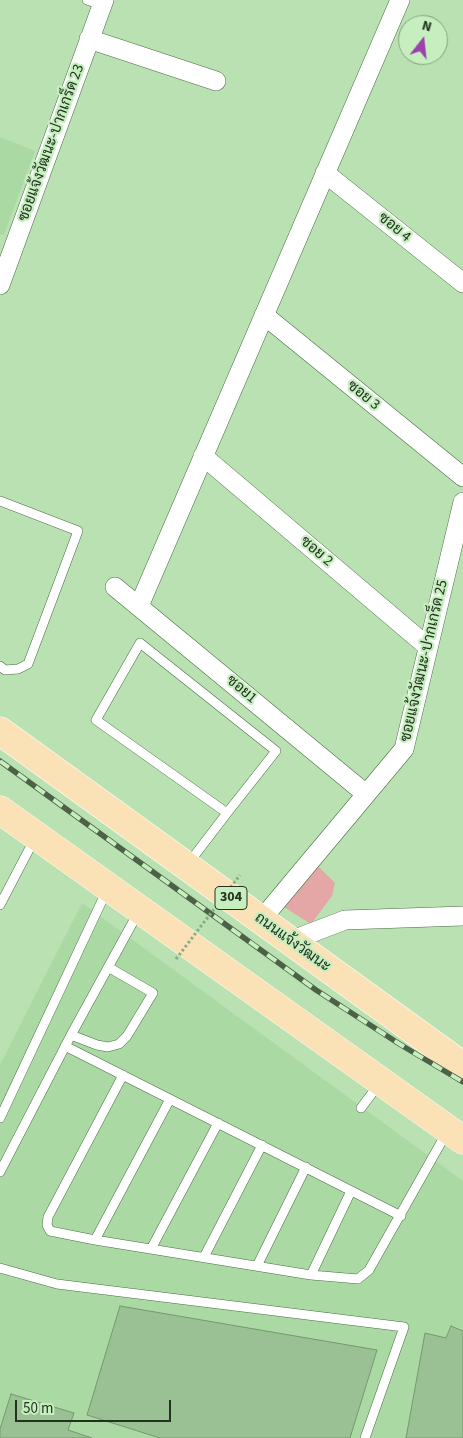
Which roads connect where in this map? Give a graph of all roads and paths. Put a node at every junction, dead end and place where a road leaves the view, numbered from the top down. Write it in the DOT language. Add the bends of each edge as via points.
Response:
graph roads {
  1 [pos="400,0"];
  2 [pos="98,2"];
  3 [pos="89,39"];
  4 [pos="216,81"];
  5 [pos="325,174"];
  6 [pos="463,283"];
  7 [pos="0,285"];
  8 [pos="264,315"];
  9 [pos="203,456"];
  10 [pos="463,477"];
  11 [pos="0,502"];
  12 [pos="463,502"];
  13 [pos="115,587"];
  14 [pos="138,606"];
  15 [pos="428,647"];
  16 [pos="2,671"];
  17 [pos="0,731"];
  18 [pos="366,794"];
  19 [pos="0,810"];
  20 [pos="227,813"];
  21 [pos="36,835"];
  22 [pos="187,866"];
  23 [pos="240,875"];
  24 [pos="108,888"];
  25 [pos="0,905"];
  26 [pos="141,909"];
  27 [pos="463,916"];
  28 [pos="262,920"];
  29 [pos="290,941"];
  30 [pos="176,959"];
  31 [pos="108,967"];
  32 [pos="71,1035"];
  33 [pos="65,1046"];
  34 [pos="463,1066"];
  35 [pos="123,1075"];
  36 [pos="381,1081"];
  37 [pos="170,1099"];
  38 [pos="361,1108"];
  39 [pos="0,1118"];
  40 [pos="218,1123"];
  41 [pos="456,1135"];
  42 [pos="262,1145"];
  43 [pos="306,1168"];
  44 [pos="0,1172"];
  45 [pos="351,1191"];
  46 [pos="400,1216"];
  47 [pos="95,1240"];
  48 [pos="152,1249"];
  49 [pos="204,1257"];
  50 [pos="257,1266"];
  51 [pos="0,1268"];
  52 [pos="311,1274"];
  53 [pos="365,1438"];
  1 -- 5 [label="street"];
  2 -- 3 [label="street, ซอยแจ้งวัฒนะ-ปากเกร็ด 23"];
  3 -- 4 [label="street"];
  3 -- 7 [label="street, ซอยแจ้งวัฒนะ-ปากเกร็ด 23"];
  5 -- 6 [label="street, ซอย 4"];
  5 -- 8 [label="street"];
  8 -- 9 [label="street"];
  8 -- 10 [label="street, ซอย 3"];
  9 -- 14 [label="street"];
  9 -- 15 [label="street, ซอย 2"];
  11 -- 16 [label="lane" via="78,531 28,664"];
  12 -- 15 [label="street, ซอยแจ้งวัฒนะ-ปากเกร็ด 25"];
  13 -- 14 [label="street, ซอย1"];
  14 -- 18 [label="street, ซอย1"];
  15 -- 18 [label="street, ซอยแจ้งวัฒนะ-ปากเกร็ด 25" via="404,749"];
  17 -- 22 [label="main road, ถนนแจ้งวัฒนะ / 304"];
  18 -- 28 [label="street, ซอยแจ้งวัฒนะ-ปากเกร็ด 25"];
  19 -- 21 [label="main road"];
  20 -- 20 [label="lane" via="96,720 140,643 276,751"];
  20 -- 22 [label="lane"];
  21 -- 24 [label="main road"];
  21 -- 25 [label="lane"];
  22 -- 28 [label="main road, ถนนแจ้งวัฒนะ / 304"];
  23 -- 30 [label="path, bridge"];
  24 -- 26 [label="main road"];
  24 -- 39 [label="lane"];
  26 -- 31 [label="lane"];
  26 -- 36 [label="main road"];
  27 -- 29 [label="street" via="345,920"];
  28 -- 29 [label="main road, ถนนแจ้งวัฒนะ / 304"];
  29 -- 34 [label="main road, ถนนแจ้งวัฒนะ / 304"];
  31 -- 32 [label="lane"];
  31 -- 32 [label="lane" via="153,993 119,1044 97,1045"];
  32 -- 33 [label="lane"];
  33 -- 35 [label="lane"];
  33 -- 44 [label="lane"];
  35 -- 37 [label="lane"];
  35 -- 47 [label="lane" via="48,1217 50,1231"];
  36 -- 38 [label="lane"];
  36 -- 41 [label="main road"];
  37 -- 40 [label="lane"];
  37 -- 47 [label="lane"];
  40 -- 42 [label="lane"];
  40 -- 48 [label="lane"];
  41 -- 46 [label="lane"];
  42 -- 43 [label="lane"];
  42 -- 49 [label="lane"];
  43 -- 45 [label="lane"];
  43 -- 50 [label="lane"];
  45 -- 46 [label="lane"];
  45 -- 52 [label="lane"];
  46 -- 52 [label="lane" via="369,1270 358,1279"];
  47 -- 48 [label="lane"];
  48 -- 49 [label="lane"];
  49 -- 50 [label="lane"];
  50 -- 52 [label="lane"];
  51 -- 53 [label="lane" via="57,1284 404,1327"];
}
